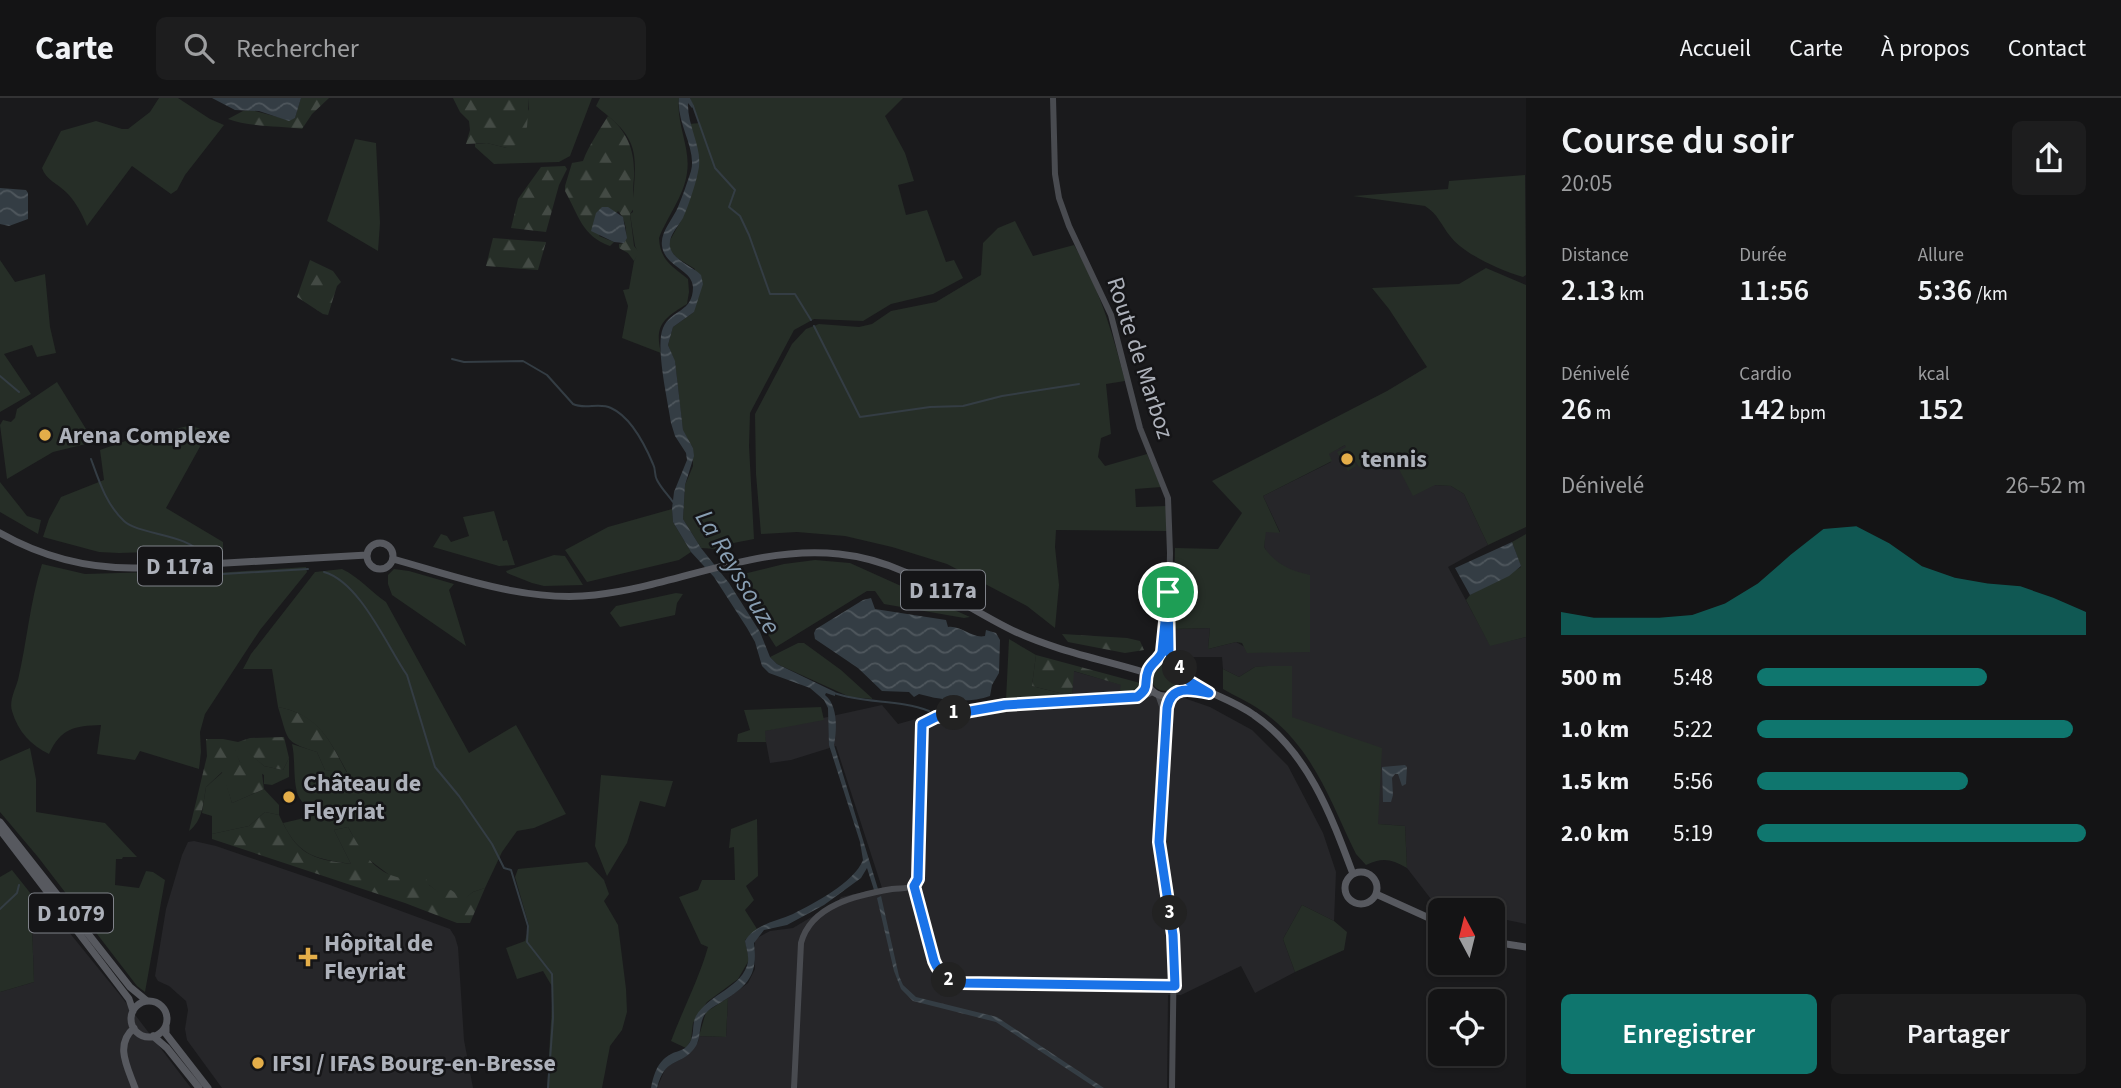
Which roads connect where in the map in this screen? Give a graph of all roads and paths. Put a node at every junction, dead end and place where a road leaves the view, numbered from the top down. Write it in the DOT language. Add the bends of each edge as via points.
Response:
graph roads {
  1 [pos="1053,98"];
  2 [pos="0,533"];
  3 [pos="367,555"];
  4 [pos="393,559"];
  5 [pos="1168,592"];
  6 [pos="1158,661"];
  7 [pos="1173,662"];
  8 [pos="1147,673"];
  9 [pos="1182,677"];
  10 [pos="1148,684"];
  11 [pos="1174,692"];
  12 [pos="1156,693"];
  13 [pos="1209,693"];
  14 [pos="1131,699"];
  15 [pos="1163,773"];
  16 [pos="0,822"];
  17 [pos="0,830"];
  18 [pos="1353,874"];
  19 [pos="914,886"];
  20 [pos="1376,894"];
  21 [pos="1428,918"];
  22 [pos="1505,944"];
  23 [pos="1526,947"];
  24 [pos="1175,986"];
  25 [pos="147,1001"];
  26 [pos="133,1011"];
  27 [pos="166,1026"];
  28 [pos="134,1028"];
  29 [pos="153,1036"];
  30 [pos="135,1088"];
  31 [pos="199,1088"];
  32 [pos="208,1088"];
  33 [pos="794,1088"];
  34 [pos="1172,1088"];
  1 -- 5 [label="main road, Route de Marboz" via="1059,198 1111,315 1140,428 1168,498"];
  2 -- 3 [label="main road, D 117a" via="50,556 108,568"];
  3 -- 4 [label="main road" via="369,564 377,569"];
  3 -- 4 [label="main road" via="374,544 382,543 392,551"];
  4 -- 8 [label="main road, D 117a" via="511,591 549,596 598,595 761,557 801,552 842,554 929,582 1027,636"];
  5 -- 6 [label="main road, Route de Marboz"];
  5 -- 7 [label="main road, Route de Marboz" via="1168,646"];
  6 -- 7 [label="main road"];
  6 -- 8 [label="main road"];
  7 -- 9 [label="main road"];
  8 -- 10 [label="main road"];
  9 -- 11 [label="main road"];
  9 -- 13 [label="main road"];
  10 -- 12 [label="main road"];
  10 -- 14 [label="main road" via="1142,694"];
  11 -- 12 [label="main road"];
  11 -- 13 [label="main road"];
  11 -- 15 [label="main road" via="1167,708"];
  12 -- 14 [label="main road"];
  12 -- 15 [label="main road" via="1161,706"];
  13 -- 18 [label="main road" via="1255,715 1296,754 1313,779"];
  14 -- 19 [label="main road" via="1015,704 962,711 922,724 918,879"];
  15 -- 24 [label="main road" via="1159,850 1173,935"];
  16 -- 25 [label="main road, D 1079" via="130,987"];
  17 -- 26 [label="main road, D 1079" via="110,973"];
  18 -- 20 [label="main road" via="1371,876"];
  18 -- 20 [label="main road" via="1345,887 1351,900 1366,903"];
  19 -- 24 [label="main road" via="938,969 955,982"];
  19 -- 33 [label="main road" via="842,902 810,923 801,943"];
  20 -- 21 [label="main road"];
  22 -- 23 [label="main road"];
  24 -- 34 [label="main road"];
  25 -- 26 [label="main road"];
  25 -- 27 [label="main road" via="164,1007"];
  26 -- 28 [label="main road"];
  27 -- 29 [label="main road"];
  27 -- 32 [label="main road" via="166,1034"];
  28 -- 29 [label="main road"];
  28 -- 30 [label="main road" via="126,1034 123,1048"];
  29 -- 31 [label="main road"];
}
